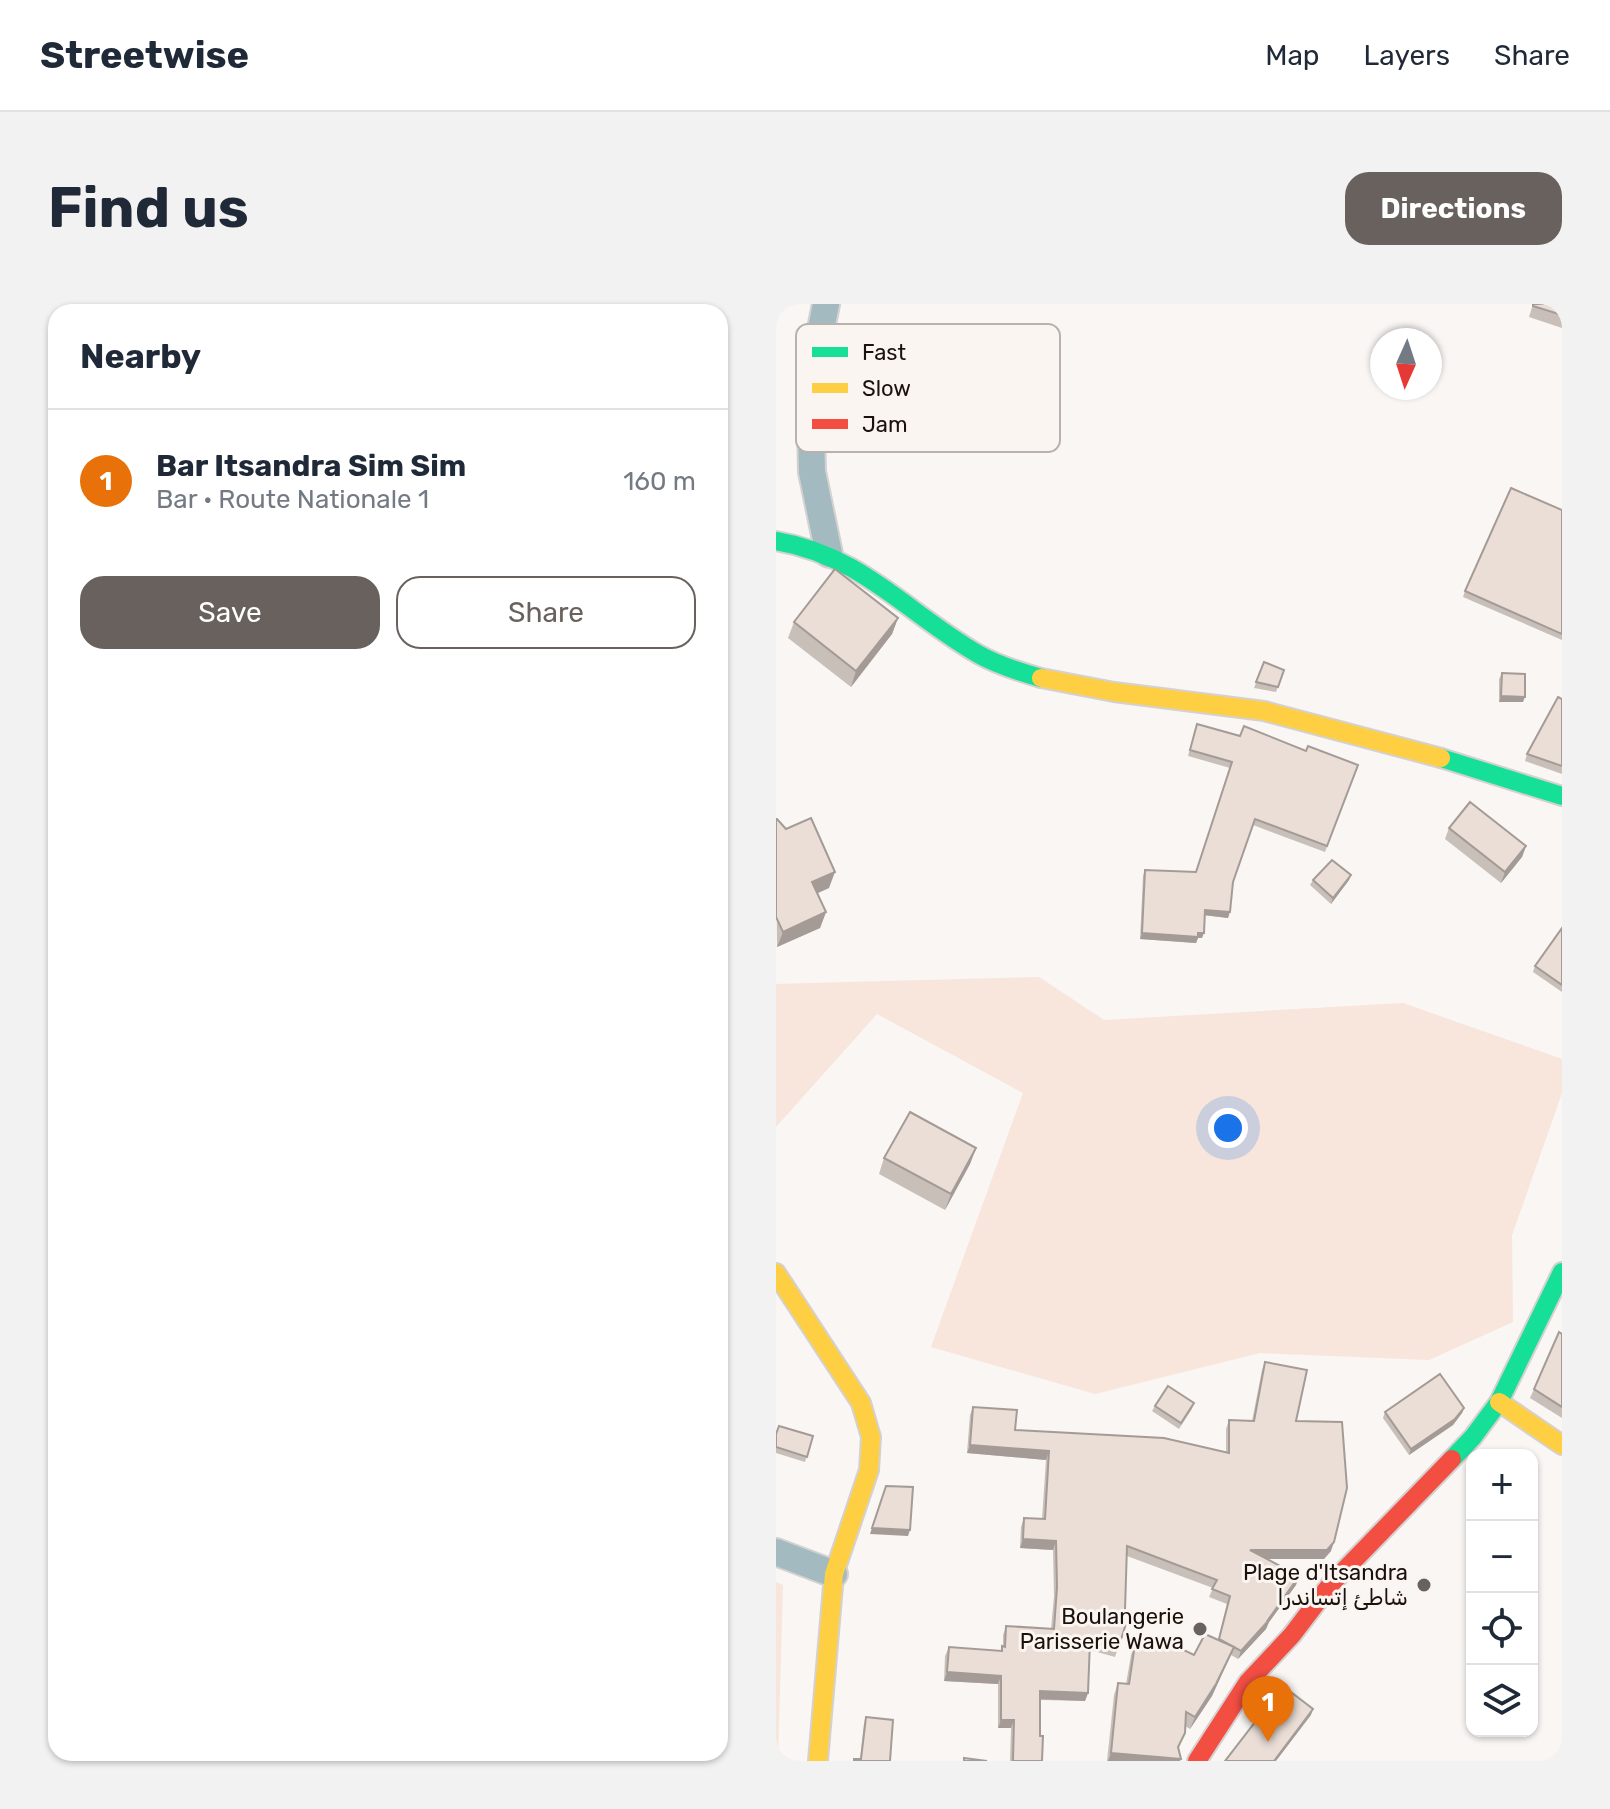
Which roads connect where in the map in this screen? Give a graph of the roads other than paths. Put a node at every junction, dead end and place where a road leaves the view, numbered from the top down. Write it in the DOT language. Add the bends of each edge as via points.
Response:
graph roads {
  1 [pos="826,304"];
  2 [pos="822,324"];
  3 [pos="812,452"];
  4 [pos="776,541"];
  5 [pos="829,554"];
  6 [pos="1562,796"];
  7 [pos="1562,1272"];
  8 [pos="776,1273"];
  9 [pos="1499,1402"];
  10 [pos="1562,1445"];
  11 [pos="776,1552"];
  12 [pos="834,1574"];
  13 [pos="818,1761"];
  14 [pos="1197,1761"];
  1 -- 2 [label="street"];
  3 -- 5 [label="street"];
  4 -- 5 [label="street"];
  5 -- 6 [label="street" via="982,657 1016,671 1094,689 1246,708 1403,747"];
  7 -- 9 [label="street"];
  8 -- 12 [label="street" via="861,1403 871,1437 869,1470"];
  9 -- 10 [label="street"];
  9 -- 14 [label="street" via="1473,1437 1330,1585 1248,1682"];
  11 -- 12 [label="street"];
  12 -- 13 [label="street"];
}
